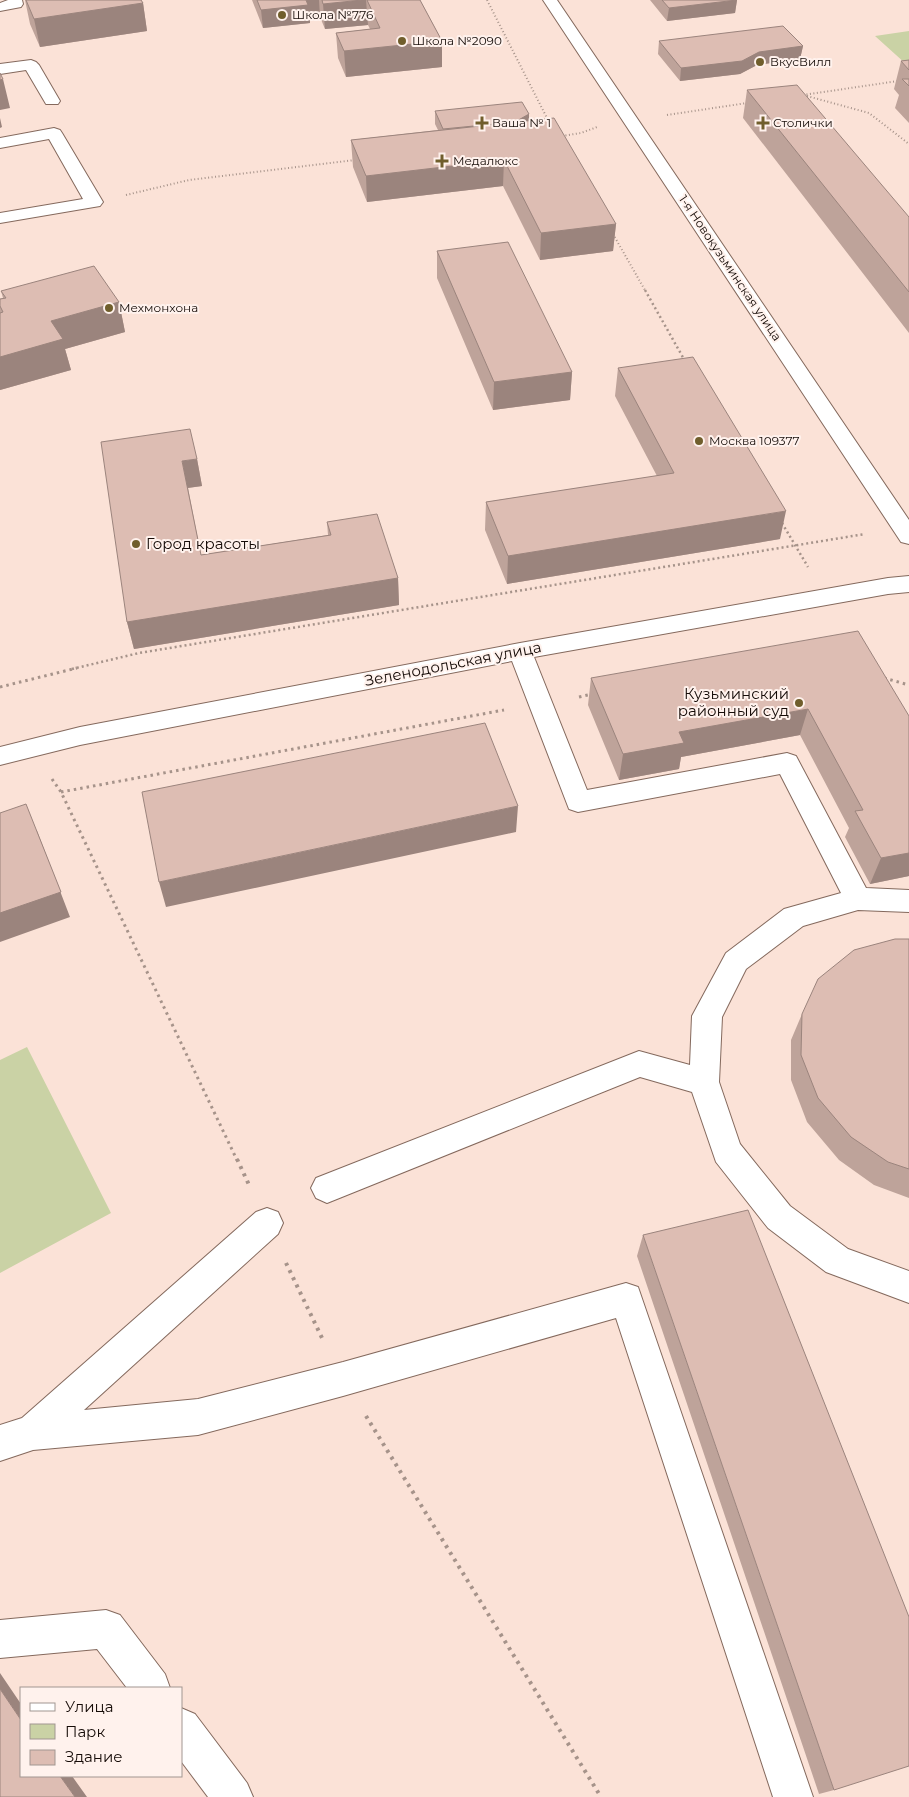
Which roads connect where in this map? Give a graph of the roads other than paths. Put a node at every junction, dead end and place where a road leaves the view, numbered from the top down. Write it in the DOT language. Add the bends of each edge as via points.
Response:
graph roads {
  1 [pos="15,0"];
  2 [pos="550,0"];
  3 [pos="0,6"];
  4 [pos="0,69"];
  5 [pos="52,101"];
  6 [pos="0,143"];
  7 [pos="0,218"];
  8 [pos="909,537"];
  9 [pos="909,584"];
  10 [pos="520,652"];
  11 [pos="0,756"];
  12 [pos="858,899"];
  13 [pos="909,901"];
  14 [pos="704,1082"];
  15 [pos="327,1188"];
  16 [pos="267,1223"];
  17 [pos="909,1287"];
  18 [pos="33,1432"];
  19 [pos="0,1443"];
  20 [pos="0,1639"];
  21 [pos="150,1687"];
  22 [pos="182,1729"];
  23 [pos="233,1797"];
  24 [pos="793,1797"];
  1 -- 3 [label="street" via="16,4"];
  2 -- 8 [label="street, 1-я Новокузьминская улица"];
  4 -- 5 [label="street" via="31,65"];
  6 -- 7 [label="street" via="54,133 94,202"];
  9 -- 10 [label="street, Зеленодольская улица"];
  10 -- 11 [label="street, Зеленодольская улица" via="80,736"];
  10 -- 12 [label="street" via="578,802 787,763"];
  12 -- 13 [label="street"];
  12 -- 14 [label="street" via="794,917 736,961 707,1016"];
  14 -- 15 [label="street" via="639,1064"];
  14 -- 17 [label="street" via="727,1152 779,1217 838,1261"];
  16 -- 18 [label="street"];
  18 -- 19 [label="street"];
  18 -- 24 [label="street" via="198,1417 343,1380 626,1299"];
  20 -- 21 [label="street" via="106,1629"];
  22 -- 23 [label="street"];
}
